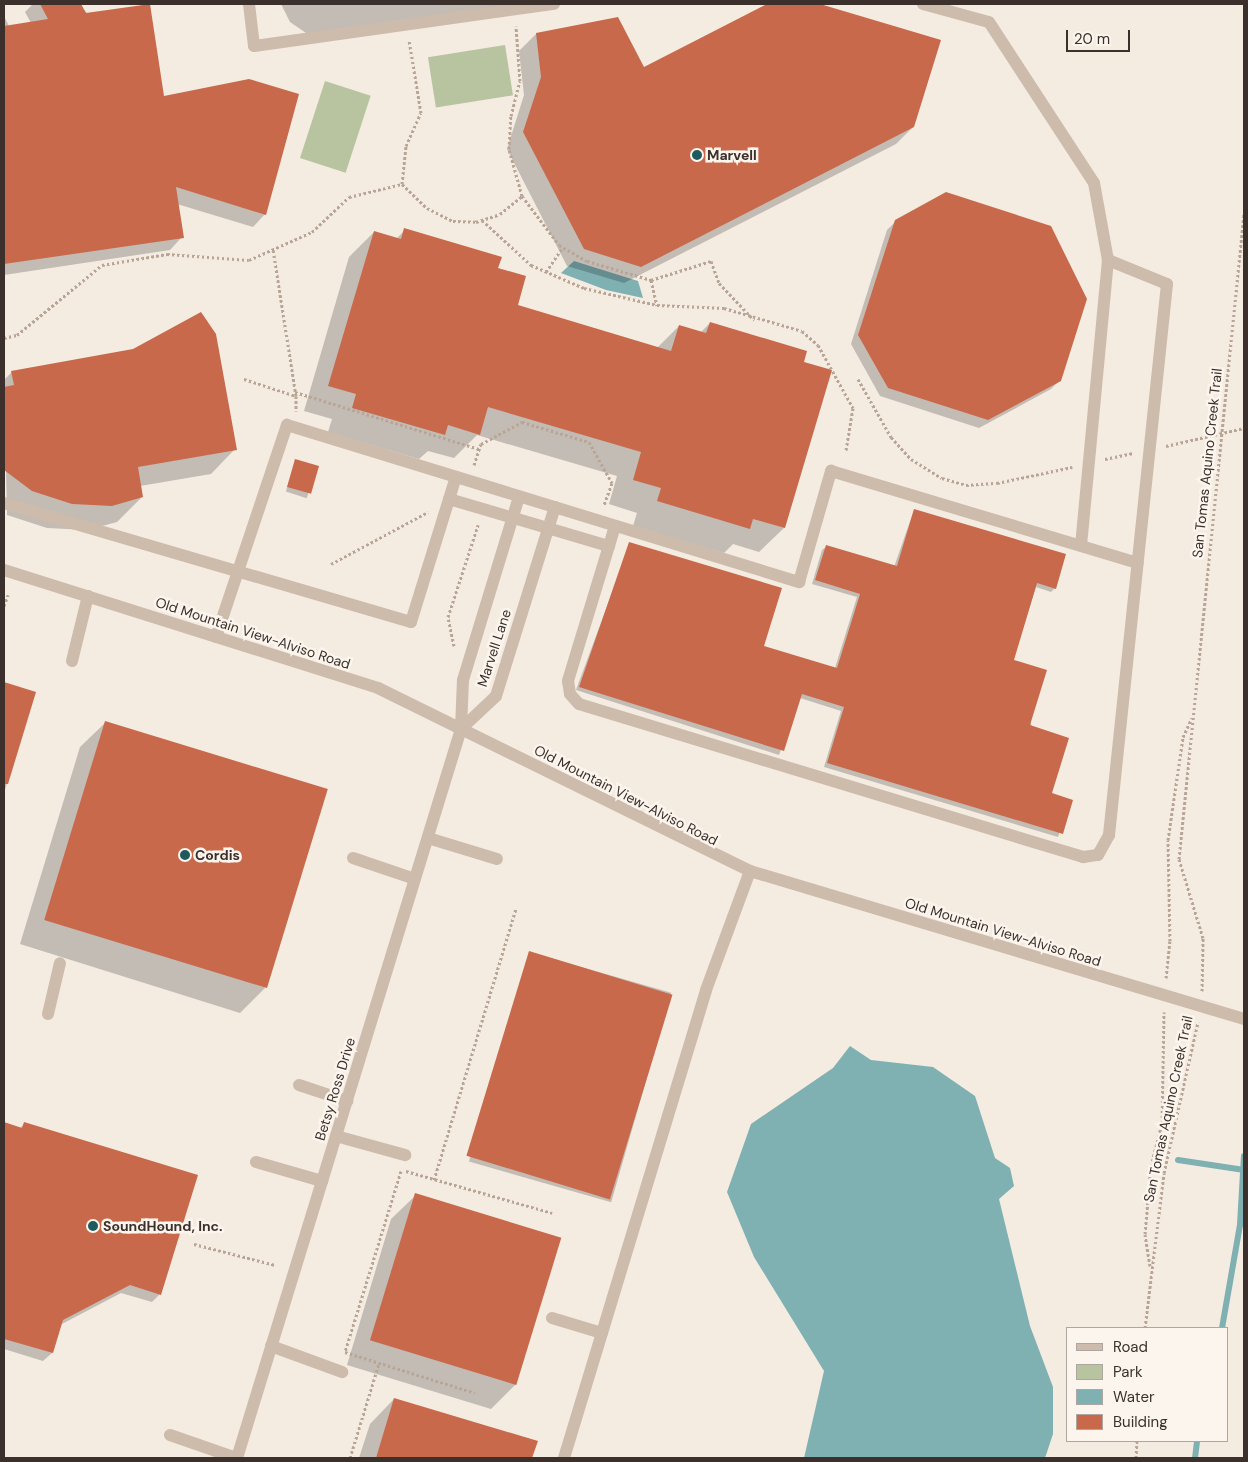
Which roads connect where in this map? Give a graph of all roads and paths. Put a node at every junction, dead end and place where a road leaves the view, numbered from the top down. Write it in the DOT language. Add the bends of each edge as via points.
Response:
graph roads {
  1 [pos="249,4"];
  2 [pos="554,4"];
  3 [pos="924,4"];
  4 [pos="512,11"];
  5 [pos="407,27"];
  6 [pos="402,184"];
  7 [pos="522,196"];
  8 [pos="1244,214"];
  9 [pos="482,220"];
  10 [pos="563,247"];
  11 [pos="273,249"];
  12 [pos="1108,260"];
  13 [pos="546,272"];
  14 [pos="651,280"];
  15 [pos="657,306"];
  16 [pos="754,320"];
  17 [pos="4,338"];
  18 [pos="244,379"];
  19 [pos="858,380"];
  20 [pos="295,392"];
  21 [pos="1244,428"];
  22 [pos="1220,434"];
  23 [pos="1179,443"];
  24 [pos="479,449"];
  25 [pos="846,450"];
  26 [pos="474,466"];
  27 [pos="1030,476"];
  28 [pos="456,477"];
  29 [pos="519,496"];
  30 [pos="449,499"];
  31 [pos="4,503"];
  32 [pos="604,506"];
  33 [pos="554,507"];
  34 [pos="512,517"];
  35 [pos="615,526"];
  36 [pos="548,528"];
  37 [pos="609,546"];
  38 [pos="1081,546"];
  39 [pos="1138,563"];
  40 [pos="4,570"];
  41 [pos="240,570"];
  42 [pos="8,595"];
  43 [pos="88,596"];
  44 [pos="4,606"];
  45 [pos="216,637"];
  46 [pos="72,661"];
  47 [pos="1194,715"];
  48 [pos="461,729"];
  49 [pos="428,838"];
  50 [pos="353,858"];
  51 [pos="497,859"];
  52 [pos="750,871"];
  53 [pos="415,878"];
  54 [pos="516,908"];
  55 [pos="60,963"];
  56 [pos="1202,994"];
  57 [pos="1164,996"];
  58 [pos="1200,1012"];
  59 [pos="48,1014"];
  60 [pos="1244,1019"];
  61 [pos="298,1085"];
  62 [pos="347,1101"];
  63 [pos="336,1136"];
  64 [pos="405,1155"];
  65 [pos="256,1162"];
  66 [pos="434,1180"];
  67 [pos="322,1181"];
  68 [pos="552,1213"];
  69 [pos="194,1244"];
  70 [pos="276,1265"];
  71 [pos="1151,1271"];
  72 [pos="552,1318"];
  73 [pos="1145,1327"];
  74 [pos="602,1333"];
  75 [pos="271,1346"];
  76 [pos="380,1363"];
  77 [pos="342,1372"];
  78 [pos="476,1393"];
  79 [pos="170,1435"];
  80 [pos="1137,1442"];
  81 [pos="237,1458"];
  82 [pos="350,1458"];
  83 [pos="564,1458"];
  84 [pos="1136,1458"];
  1 -- 5 [label="street" via="254,46"];
  2 -- 4 [label="street"];
  3 -- 12 [label="street" via="989,22 1094,183"];
  4 -- 5 [label="street"];
  4 -- 7 [label="path" via="521,66 509,149"];
  5 -- 6 [label="path" via="421,113 406,146"];
  6 -- 9 [label="path" via="427,208 453,221"];
  6 -- 11 [label="path" via="349,197 312,232"];
  7 -- 9 [label="path" via="500,214"];
  7 -- 10 [label="path" via="546,233"];
  8 -- 22 [label="path, San Tomas Aquino Creek Trail"];
  9 -- 13 [label="path" via="531,265"];
  10 -- 13 [label="path"];
  10 -- 14 [label="path" via="587,261"];
  11 -- 17 [label="path" via="249,260 167,254 102,264 17,335"];
  11 -- 20 [label="path"];
  12 -- 38 [label="street"];
  12 -- 39 [label="street" via="1166,284"];
  13 -- 15 [label="path" via="584,288"];
  14 -- 15 [label="path"];
  14 -- 16 [label="path" via="711,261 719,282"];
  15 -- 16 [label="path" via="724,308"];
  16 -- 25 [label="path" via="802,331 818,345 853,408"];
  18 -- 20 [label="path" via="296,396"];
  19 -- 27 [label="path" via="891,437 911,459 942,478 966,484"];
  20 -- 24 [label="path"];
  21 -- 22 [label="path"];
  22 -- 23 [label="path"];
  22 -- 47 [label="path, San Tomas Aquino Creek Trail"];
  24 -- 26 [label="path"];
  24 -- 32 [label="path" via="522,422 589,442 612,484"];
  28 -- 29 [label="street"];
  28 -- 30 [label="street"];
  28 -- 41 [label="street" via="287,425"];
  29 -- 33 [label="street"];
  29 -- 34 [label="street, Marvell Lane"];
  30 -- 34 [label="street"];
  30 -- 41 [label="street" via="411,622"];
  31 -- 41 [label="street"];
  33 -- 35 [label="street"];
  33 -- 36 [label="street, Marvell Lane"];
  34 -- 36 [label="street"];
  34 -- 48 [label="street, Marvell Lane" via="463,680"];
  35 -- 37 [label="street"];
  35 -- 38 [label="street" via="799,582 831,471"];
  36 -- 37 [label="street"];
  36 -- 48 [label="street, Marvell Lane" via="496,696"];
  37 -- 39 [label="street" via="568,681 570,694 579,704 1083,857 1098,855 1110,835"];
  38 -- 39 [label="street"];
  40 -- 43 [label="street, Old Mountain View-Alviso Road"];
  41 -- 45 [label="street"];
  42 -- 44 [label="path"];
  43 -- 45 [label="street, Old Mountain View-Alviso Road"];
  43 -- 46 [label="street"];
  45 -- 48 [label="street, Old Mountain View-Alviso Road" via="378,688"];
  47 -- 56 [label="path, San Tomas Aquino Creek Trail" via="1179,859 1203,938"];
  47 -- 57 [label="path, San Tomas Aquino Creek Trail" via="1183,737 1168,840 1170,941"];
  48 -- 49 [label="street, Betsy Ross Drive"];
  48 -- 52 [label="street, Old Mountain View-Alviso Road"];
  49 -- 51 [label="street"];
  49 -- 53 [label="street, Betsy Ross Drive"];
  50 -- 53 [label="street"];
  52 -- 57 [label="street, Old Mountain View-Alviso Road"];
  52 -- 74 [label="street" via="706,990"];
  53 -- 62 [label="street, Betsy Ross Drive"];
  54 -- 66 [label="path"];
  55 -- 59 [label="street"];
  57 -- 60 [label="street, Old Mountain View-Alviso Road"];
  57 -- 71 [label="path, San Tomas Aquino Creek Trail" via="1162,1123 1151,1166 1145,1234"];
  58 -- 71 [label="path, San Tomas Aquino Creek Trail" via="1194,1056 1164,1173"];
  61 -- 62 [label="street"];
  62 -- 63 [label="street, Betsy Ross Drive"];
  63 -- 64 [label="street"];
  63 -- 67 [label="street, Betsy Ross Drive"];
  65 -- 67 [label="street"];
  66 -- 68 [label="path"];
  66 -- 76 [label="path" via="402,1170 345,1352"];
  67 -- 75 [label="street, Betsy Ross Drive"];
  69 -- 70 [label="path"];
  71 -- 73 [label="path, San Tomas Aquino Creek Trail"];
  72 -- 74 [label="street"];
  74 -- 83 [label="street"];
  75 -- 77 [label="street"];
  75 -- 81 [label="street, Betsy Ross Drive"];
  76 -- 78 [label="path"];
  76 -- 82 [label="path"];
  79 -- 81 [label="street"];
  80 -- 84 [label="path"];
}
